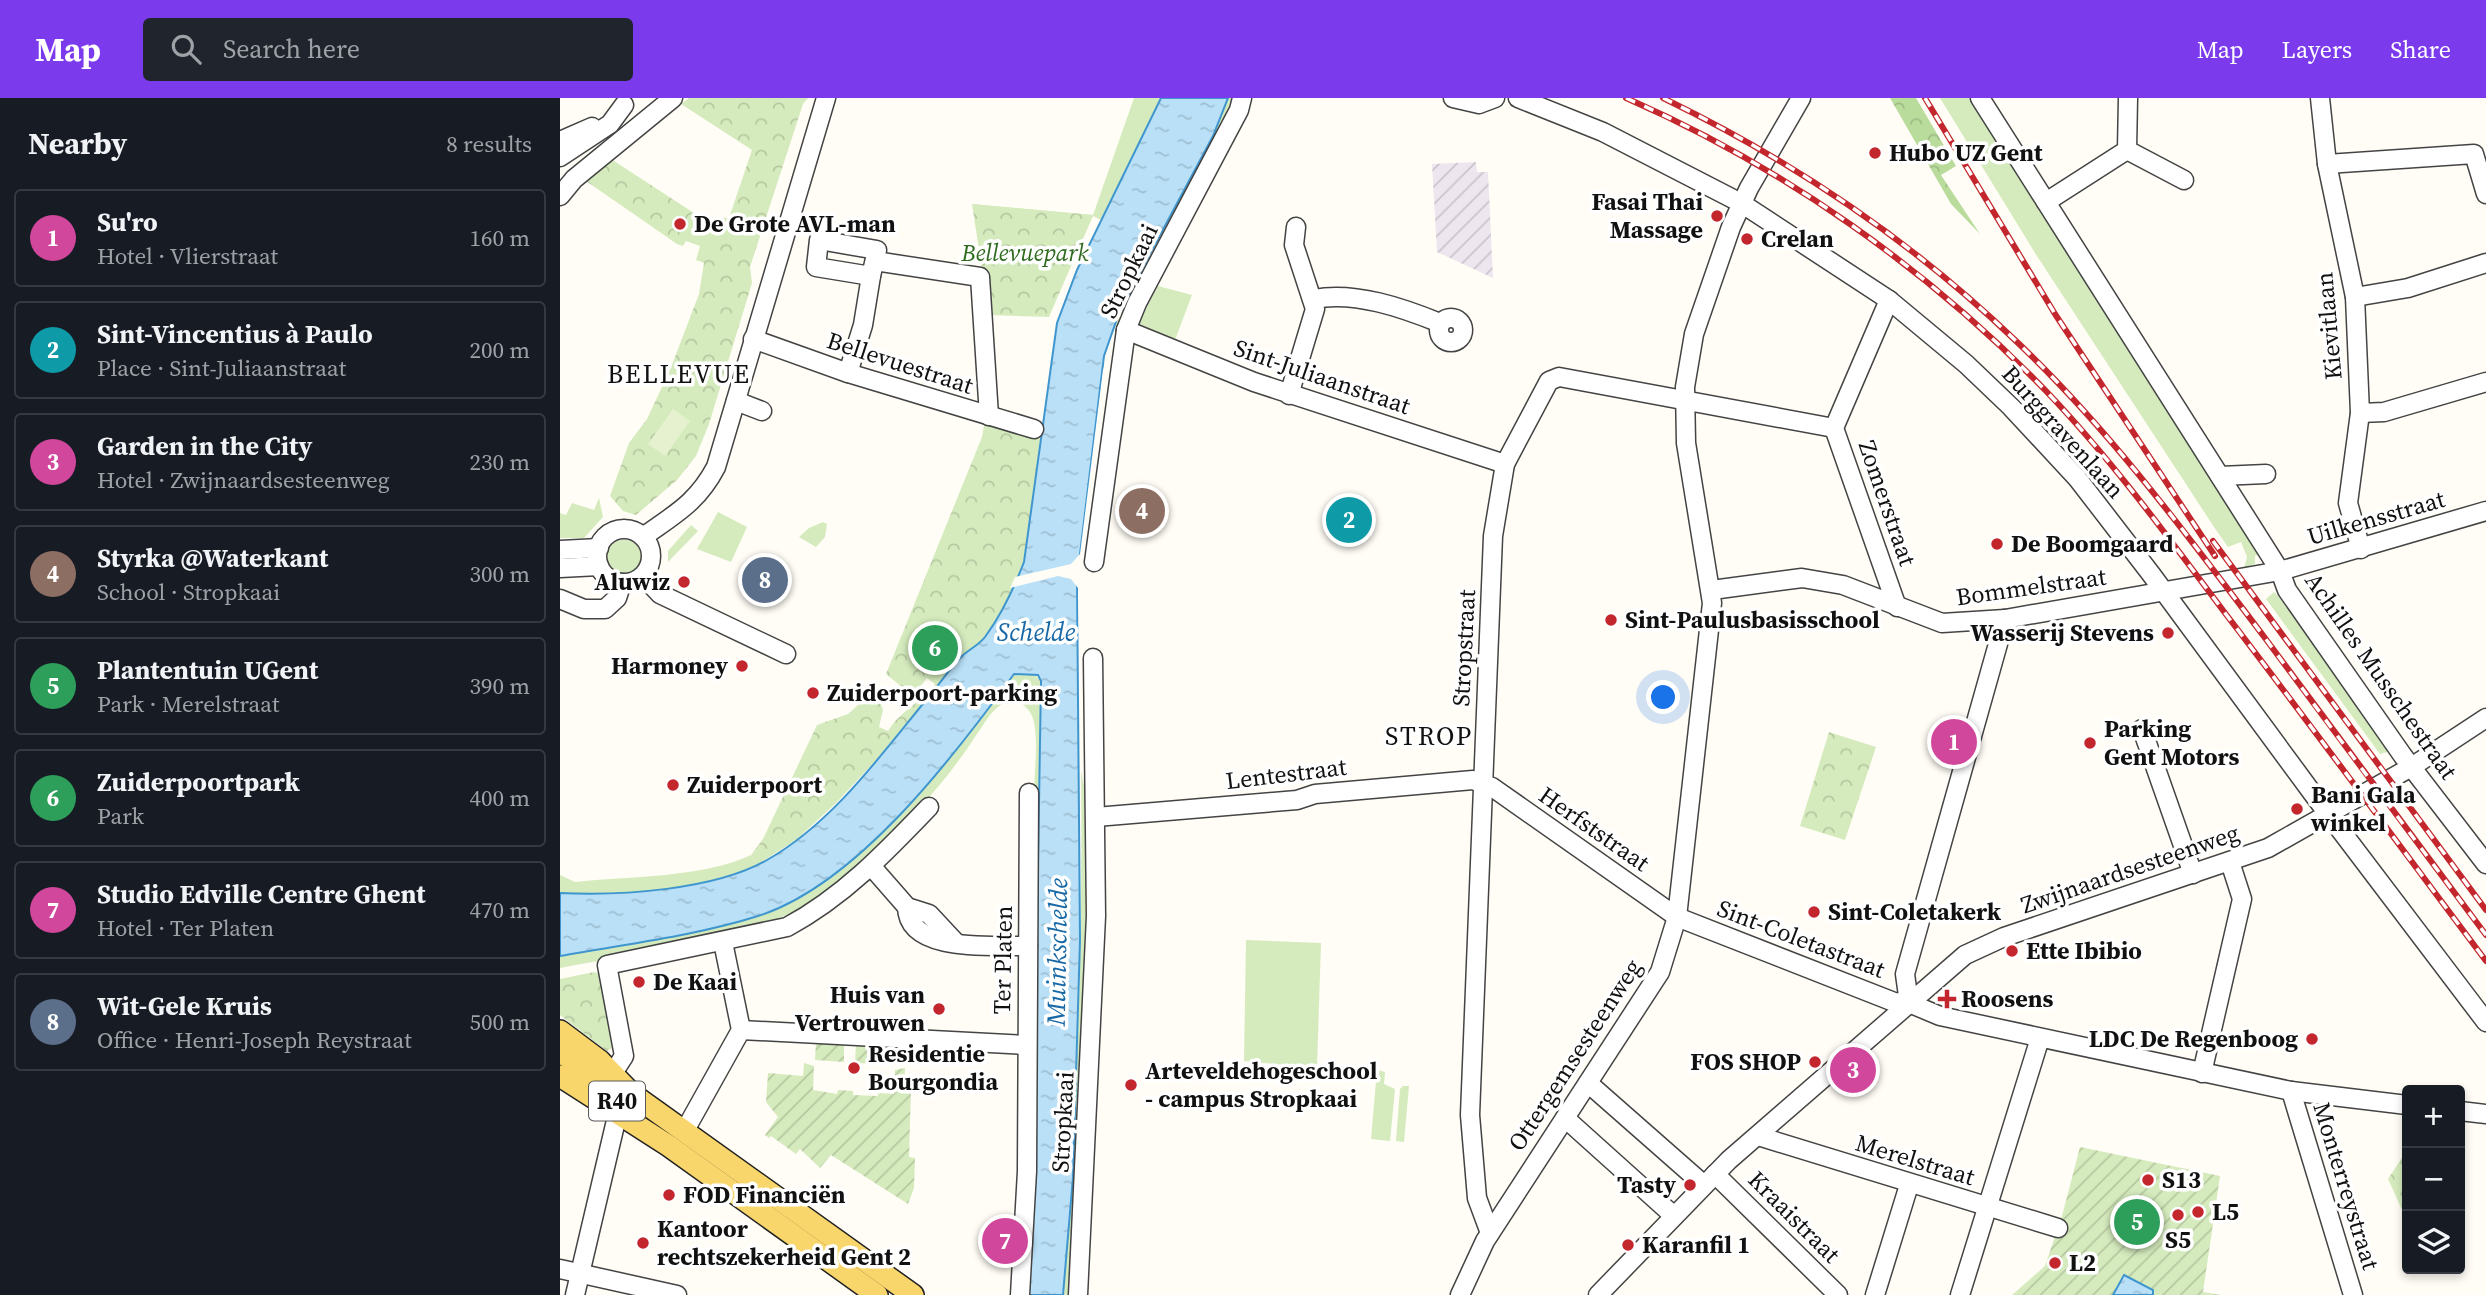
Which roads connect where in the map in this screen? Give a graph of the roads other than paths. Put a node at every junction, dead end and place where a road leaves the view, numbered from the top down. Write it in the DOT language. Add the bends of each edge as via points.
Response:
graph roads {
  1 [pos="673,98"];
  2 [pos="1242,98"];
  3 [pos="1453,98"];
  4 [pos="1495,98"];
  5 [pos="1518,98"];
  6 [pos="1801,98"];
  7 [pos="1980,98"];
  8 [pos="2128,98"];
  9 [pos="2320,98"];
  10 [pos="628,101"];
  11 [pos="822,103"];
  12 [pos="560,141"];
  13 [pos="2127,150"];
  14 [pos="560,158"];
  15 [pos="2327,164"];
  16 [pos="2184,180"];
  17 [pos="2486,194"];
  18 [pos="560,196"];
  19 [pos="2046,202"];
  20 [pos="1741,203"];
  21 [pos="1296,227"];
  22 [pos="2486,263"];
  23 [pos="2356,297"];
  24 [pos="1314,299"];
  25 [pos="1889,300"];
  26 [pos="1440,323"];
  27 [pos="1126,330"];
  28 [pos="753,339"];
  29 [pos="848,373"];
  30 [pos="2486,383"];
  31 [pos="1289,395"];
  32 [pos="736,401"];
  33 [pos="1684,402"];
  34 [pos="762,411"];
  35 [pos="2360,413"];
  36 [pos="989,416"];
  37 [pos="1835,428"];
  38 [pos="1034,429"];
  39 [pos="1505,464"];
  40 [pos="2266,474"];
  41 [pos="2220,476"];
  42 [pos="2486,511"];
  43 [pos="679,515"];
  44 [pos="643,537"];
  45 [pos="599,548"];
  46 [pos="2361,549"];
  47 [pos="560,550"];
  48 [pos="651,555"];
  49 [pos="1094,562"];
  50 [pos="599,566"];
  51 [pos="560,568"];
  52 [pos="2280,570"];
  53 [pos="643,576"];
  54 [pos="622,583"];
  55 [pos="1712,590"];
  56 [pos="2165,591"];
  57 [pos="560,599"];
  58 [pos="1897,607"];
  59 [pos="2004,620"];
  60 [pos="786,654"];
  61 [pos="1093,658"];
  62 [pos="2486,718"];
  63 [pos="2142,729"];
  64 [pos="2413,766"];
  65 [pos="1482,782"];
  66 [pos="1029,793"];
  67 [pos="929,807"];
  68 [pos="2328,815"];
  69 [pos="1096,817"];
  70 [pos="2230,862"];
  71 [pos="2486,864"];
  72 [pos="872,867"];
  73 [pos="2193,874"];
  74 [pos="1677,917"];
  75 [pos="723,942"];
  76 [pos="1028,946"];
  77 [pos="1909,1003"];
  78 [pos="2486,1022"];
  79 [pos="741,1030"];
  80 [pos="560,1031"];
  81 [pos="2040,1038"];
  82 [pos="1026,1045"];
  83 [pos="560,1052"];
  84 [pos="560,1061"];
  85 [pos="613,1073"];
  86 [pos="2202,1073"];
  87 [pos="560,1076"];
  88 [pos="1588,1083"];
  89 [pos="2291,1091"];
  90 [pos="632,1094"];
  91 [pos="2402,1104"];
  92 [pos="618,1112"];
  93 [pos="2465,1112"];
  94 [pos="2486,1114"];
  95 [pos="1565,1118"];
  96 [pos="1758,1136"];
  97 [pos="677,1139"];
  98 [pos="1710,1179"];
  99 [pos="1909,1185"];
  100 [pos="1987,1208"];
  101 [pos="1674,1216"];
  102 [pos="2058,1228"];
  103 [pos="1490,1233"];
  104 [pos="560,1269"];
  105 [pos="583,1274"];
  106 [pos="575,1295"];
  107 [pos="677,1295"];
  108 [pos="879,1295"];
  109 [pos="913,1295"];
  110 [pos="1020,1295"];
  111 [pos="1078,1295"];
  112 [pos="1460,1295"];
  113 [pos="1598,1295"];
  114 [pos="1838,1295"];
  115 [pos="1875,1295"];
  116 [pos="1959,1295"];
  117 [pos="2353,1295"];
  1 -- 18 [label="street" via="574,179"];
  2 -- 27 [label="street, Stropkaai" via="1240,110"];
  3 -- 4 [label="street" via="1479,104"];
  5 -- 20 [label="street, Burggravenlaan" via="1603,132"];
  6 -- 20 [label="street, Ottergemsesteenweg"];
  7 -- 19 [label="street, Achilles Musschestraat"];
  8 -- 13 [label="street"];
  9 -- 15 [label="street, Kievitlaan"];
  10 -- 12 [label="street" via="591,127"];
  10 -- 14 [label="street" via="610,124"];
  11 -- 28 [label="street"];
  13 -- 16 [label="street"];
  13 -- 19 [label="street"];
  15 -- 17 [label="street" via="2474,154"];
  15 -- 23 [label="street, Kievitlaan"];
  19 -- 41 [label="street, Achilles Musschestraat"];
  20 -- 25 [label="street, Burggravenlaan"];
  20 -- 33 [label="street, Ottergemsesteenweg" via="1693,334"];
  21 -- 24 [label="street" via="1294,244"];
  22 -- 23 [label="street" via="2409,288"];
  23 -- 35 [label="street, Kievitlaan"];
  24 -- 26 [label="street" via="1336,297 1405,309"];
  24 -- 31 [label="street"];
  25 -- 37 [label="street, Zomerstraat"];
  25 -- 56 [label="street, Burggravenlaan" via="1966,364 2037,433"];
  27 -- 31 [label="street, Sint-Juliaanstraat"];
  27 -- 49 [label="street, Stropkaai"];
  28 -- 29 [label="street, Bellevuestraat"];
  28 -- 32 [label="street"];
  29 -- 36 [label="street, Bellevuestraat"];
  29 -- 36 [label="street" via="873,268 980,277"];
  30 -- 35 [label="street" via="2384,412"];
  31 -- 39 [label="street, Sint-Juliaanstraat"];
  32 -- 34 [label="street"];
  32 -- 43 [label="street" via="716,467"];
  33 -- 37 [label="street"];
  33 -- 39 [label="street, Stropstraat" via="1607,383 1555,377"];
  33 -- 55 [label="street, Ottergemsesteenweg" via="1686,443"];
  35 -- 46 [label="street, Kievitlaan" via="2348,503"];
  36 -- 38 [label="street, Bellevuestraat"];
  37 -- 58 [label="street, Zomerstraat"];
  39 -- 65 [label="street, Stropstraat" via="1493,536"];
  40 -- 41 [label="street"];
  41 -- 52 [label="street, Achilles Musschestraat"];
  42 -- 46 [label="street, Uilkensstraat"];
  43 -- 44 [label="street"];
  43 -- 48 [label="street"];
  44 -- 45 [label="street" via="620,530 607,535"];
  44 -- 48 [label="street"];
  45 -- 47 [label="street"];
  45 -- 50 [label="street"];
  46 -- 52 [label="street, Uilkensstraat"];
  48 -- 53 [label="street"];
  50 -- 51 [label="street"];
  50 -- 54 [label="street" via="608,578"];
  52 -- 56 [label="street, Bommelstraat"];
  52 -- 64 [label="street, Achilles Musschestraat" via="2287,590"];
  53 -- 54 [label="street"];
  53 -- 60 [label="street" via="660,594"];
  54 -- 57 [label="street" via="617,598 605,609 584,609"];
  55 -- 58 [label="street, Bommelstraat" via="1802,578 1843,585"];
  55 -- 74 [label="street, Ottergemsesteenweg"];
  56 -- 59 [label="street, Bommelstraat"];
  56 -- 68 [label="street, Burggravenlaan"];
  58 -- 59 [label="street, Bommelstraat" via="1942,624"];
  59 -- 77 [label="street" via="1905,974"];
  61 -- 69 [label="street, Stropkaai"];
  62 -- 64 [label="street, Zwijnaardsesteenweg"];
  63 -- 73 [label="street"];
  64 -- 68 [label="street, Zwijnaardsesteenweg"];
  64 -- 71 [label="street, Achilles Musschestraat"];
  65 -- 69 [label="street, Lentestraat"];
  65 -- 74 [label="street, Herfststraat"];
  65 -- 103 [label="street, Stropstraat" via="1470,1115 1477,1198"];
  66 -- 76 [label="street, Ter Platen"];
  67 -- 72 [label="street"];
  68 -- 70 [label="street, Zwijnaardsesteenweg" via="2268,848"];
  68 -- 78 [label="street, Burggravenlaan"];
  69 -- 111 [label="street, Stropkaai" via="1094,1015"];
  70 -- 73 [label="street, Zwijnaardsesteenweg"];
  70 -- 86 [label="street" via="2242,899"];
  72 -- 75 [label="street" via="787,927"];
  72 -- 76 [label="street" via="907,907 929,914 956,943"];
  73 -- 77 [label="street, Zwijnaardsesteenweg" via="1985,944 1955,962"];
  74 -- 77 [label="street, Sint-Coletastraat" via="1894,1002"];
  74 -- 88 [label="street, Ottergemsesteenweg" via="1660,972"];
  75 -- 79 [label="street"];
  75 -- 85 [label="street" via="607,965 624,1056"];
  76 -- 82 [label="street, Ter Platen"];
  77 -- 81 [label="street, Sint-Coletastraat" via="1941,1016"];
  77 -- 96 [label="street, Zwijnaardsesteenweg"];
  79 -- 82 [label="street"];
  79 -- 97 [label="street"];
  80 -- 85 [label="main road, R40"];
  81 -- 86 [label="street, Sint-Coletastraat"];
  81 -- 100 [label="street"];
  82 -- 110 [label="street, Ter Platen" via="1027,1171"];
  83 -- 90 [label="main road, R40"];
  84 -- 97 [label="main road, R40"];
  85 -- 90 [label="main road, R40"];
  86 -- 89 [label="street, Sint-Coletastraat"];
  87 -- 92 [label="main road, R40"];
  88 -- 95 [label="street, Ottergemsesteenweg"];
  88 -- 98 [label="street, Kraaistraat"];
  89 -- 91 [label="street, Sint-Coletastraat"];
  89 -- 117 [label="street, Monterreystraat"];
  90 -- 97 [label="main road, R40"];
  92 -- 97 [label="main road, R40"];
  92 -- 105 [label="street"];
  93 -- 94 [label="street"];
  95 -- 101 [label="street"];
  95 -- 103 [label="street, Ottergemsesteenweg"];
  96 -- 98 [label="street, Zwijnaardsesteenweg"];
  96 -- 99 [label="street, Merelstraat"];
  97 -- 108 [label="main road, R40"];
  97 -- 109 [label="main road, R40"];
  98 -- 101 [label="street, Zwijnaardsesteenweg"];
  98 -- 114 [label="street, Kraaistraat"];
  99 -- 100 [label="street, Merelstraat"];
  99 -- 115 [label="street"];
  100 -- 102 [label="street, Merelstraat"];
  100 -- 116 [label="street"];
  101 -- 113 [label="street, Zwijnaardsesteenweg"];
  103 -- 112 [label="street, Ottergemsesteenweg"];
  104 -- 105 [label="street"];
  105 -- 106 [label="street"];
  105 -- 107 [label="street"];
}
